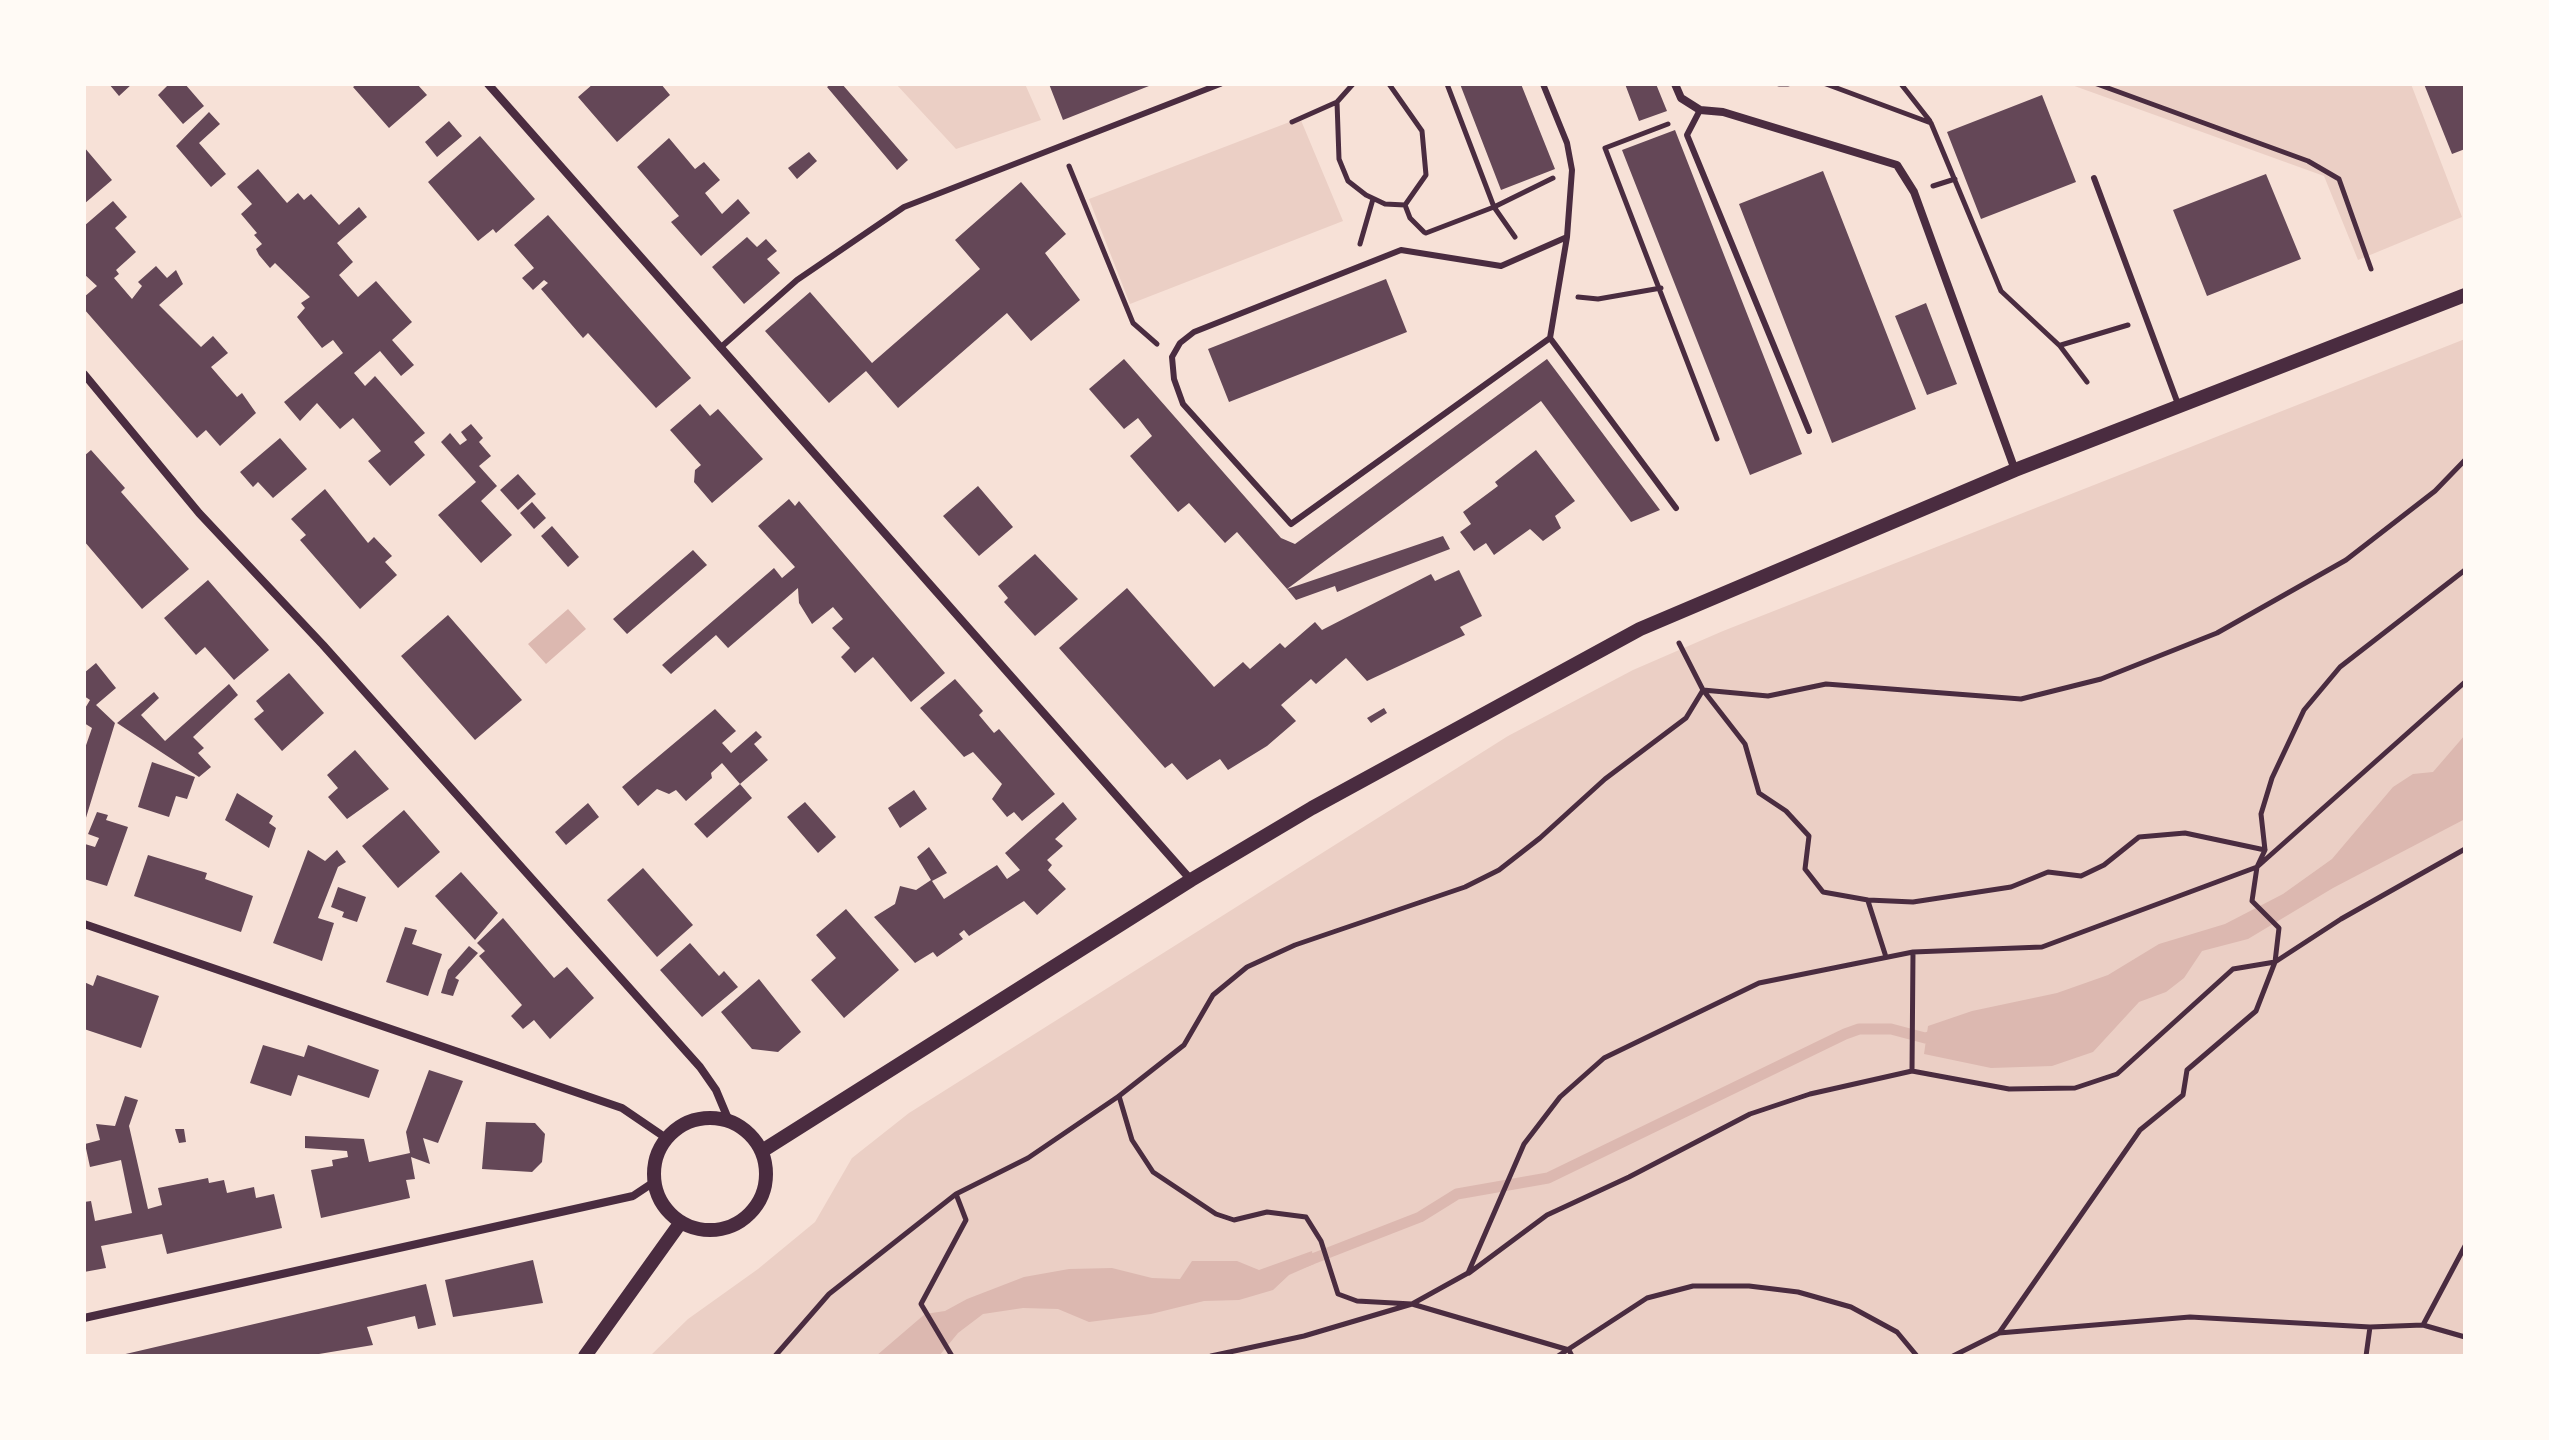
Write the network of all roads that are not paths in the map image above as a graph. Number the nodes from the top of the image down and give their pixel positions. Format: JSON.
{"nodes":[{"id":1,"x":488,"y":84,"type":"edge"},
{"id":2,"x":1220,"y":84,"type":"edge"},
{"id":3,"x":1543,"y":84,"type":"edge"},
{"id":4,"x":1675,"y":84,"type":"edge"},
{"id":5,"x":1700,"y":110,"type":"junction"},
{"id":6,"x":2094,"y":178,"type":"dead end"},
{"id":7,"x":1567,"y":237,"type":"junction"},
{"id":8,"x":2465,"y":295,"type":"edge"},
{"id":9,"x":1550,"y":338,"type":"junction"},
{"id":10,"x":720,"y":348,"type":"junction"},
{"id":11,"x":84,"y":374,"type":"edge"},
{"id":12,"x":2178,"y":404,"type":"junction"},
{"id":13,"x":1809,"y":431,"type":"dead end"},
{"id":14,"x":2015,"y":470,"type":"junction"},
{"id":15,"x":1676,"y":508,"type":"dead end"},
{"id":16,"x":1191,"y":880,"type":"junction"},
{"id":17,"x":84,"y":924,"type":"edge"},
{"id":18,"x":729,"y":1121,"type":"junction"},
{"id":19,"x":666,"y":1138,"type":"junction"},
{"id":20,"x":762,"y":1151,"type":"junction"},
{"id":21,"x":654,"y":1182,"type":"junction"},
{"id":22,"x":681,"y":1222,"type":"junction"},
{"id":23,"x":84,"y":1318,"type":"edge"},
{"id":24,"x":585,"y":1356,"type":"edge"}],
"edges":[{"from":1,"to":10,"type":"street"},
{"from":2,"to":10,"type":"lane"},
{"from":3,"to":7,"type":"lane"},
{"from":4,"to":5,"type":"street"},
{"from":5,"to":13,"type":"lane"},
{"from":5,"to":14,"type":"street"},
{"from":6,"to":12,"type":"lane"},
{"from":7,"to":9,"type":"lane"},
{"from":7,"to":9,"type":"lane"},
{"from":8,"to":12,"type":"street"},
{"from":9,"to":15,"type":"lane"},
{"from":10,"to":16,"type":"street"},
{"from":11,"to":18,"type":"street"},
{"from":12,"to":14,"type":"street"},
{"from":14,"to":16,"type":"street"},
{"from":16,"to":20,"type":"street"},
{"from":17,"to":19,"type":"street"},
{"from":18,"to":19,"type":"street"},
{"from":18,"to":20,"type":"street"},
{"from":19,"to":21,"type":"street"},
{"from":20,"to":22,"type":"street"},
{"from":21,"to":22,"type":"street"},
{"from":21,"to":23,"type":"street"},
{"from":22,"to":24,"type":"street"}]}
